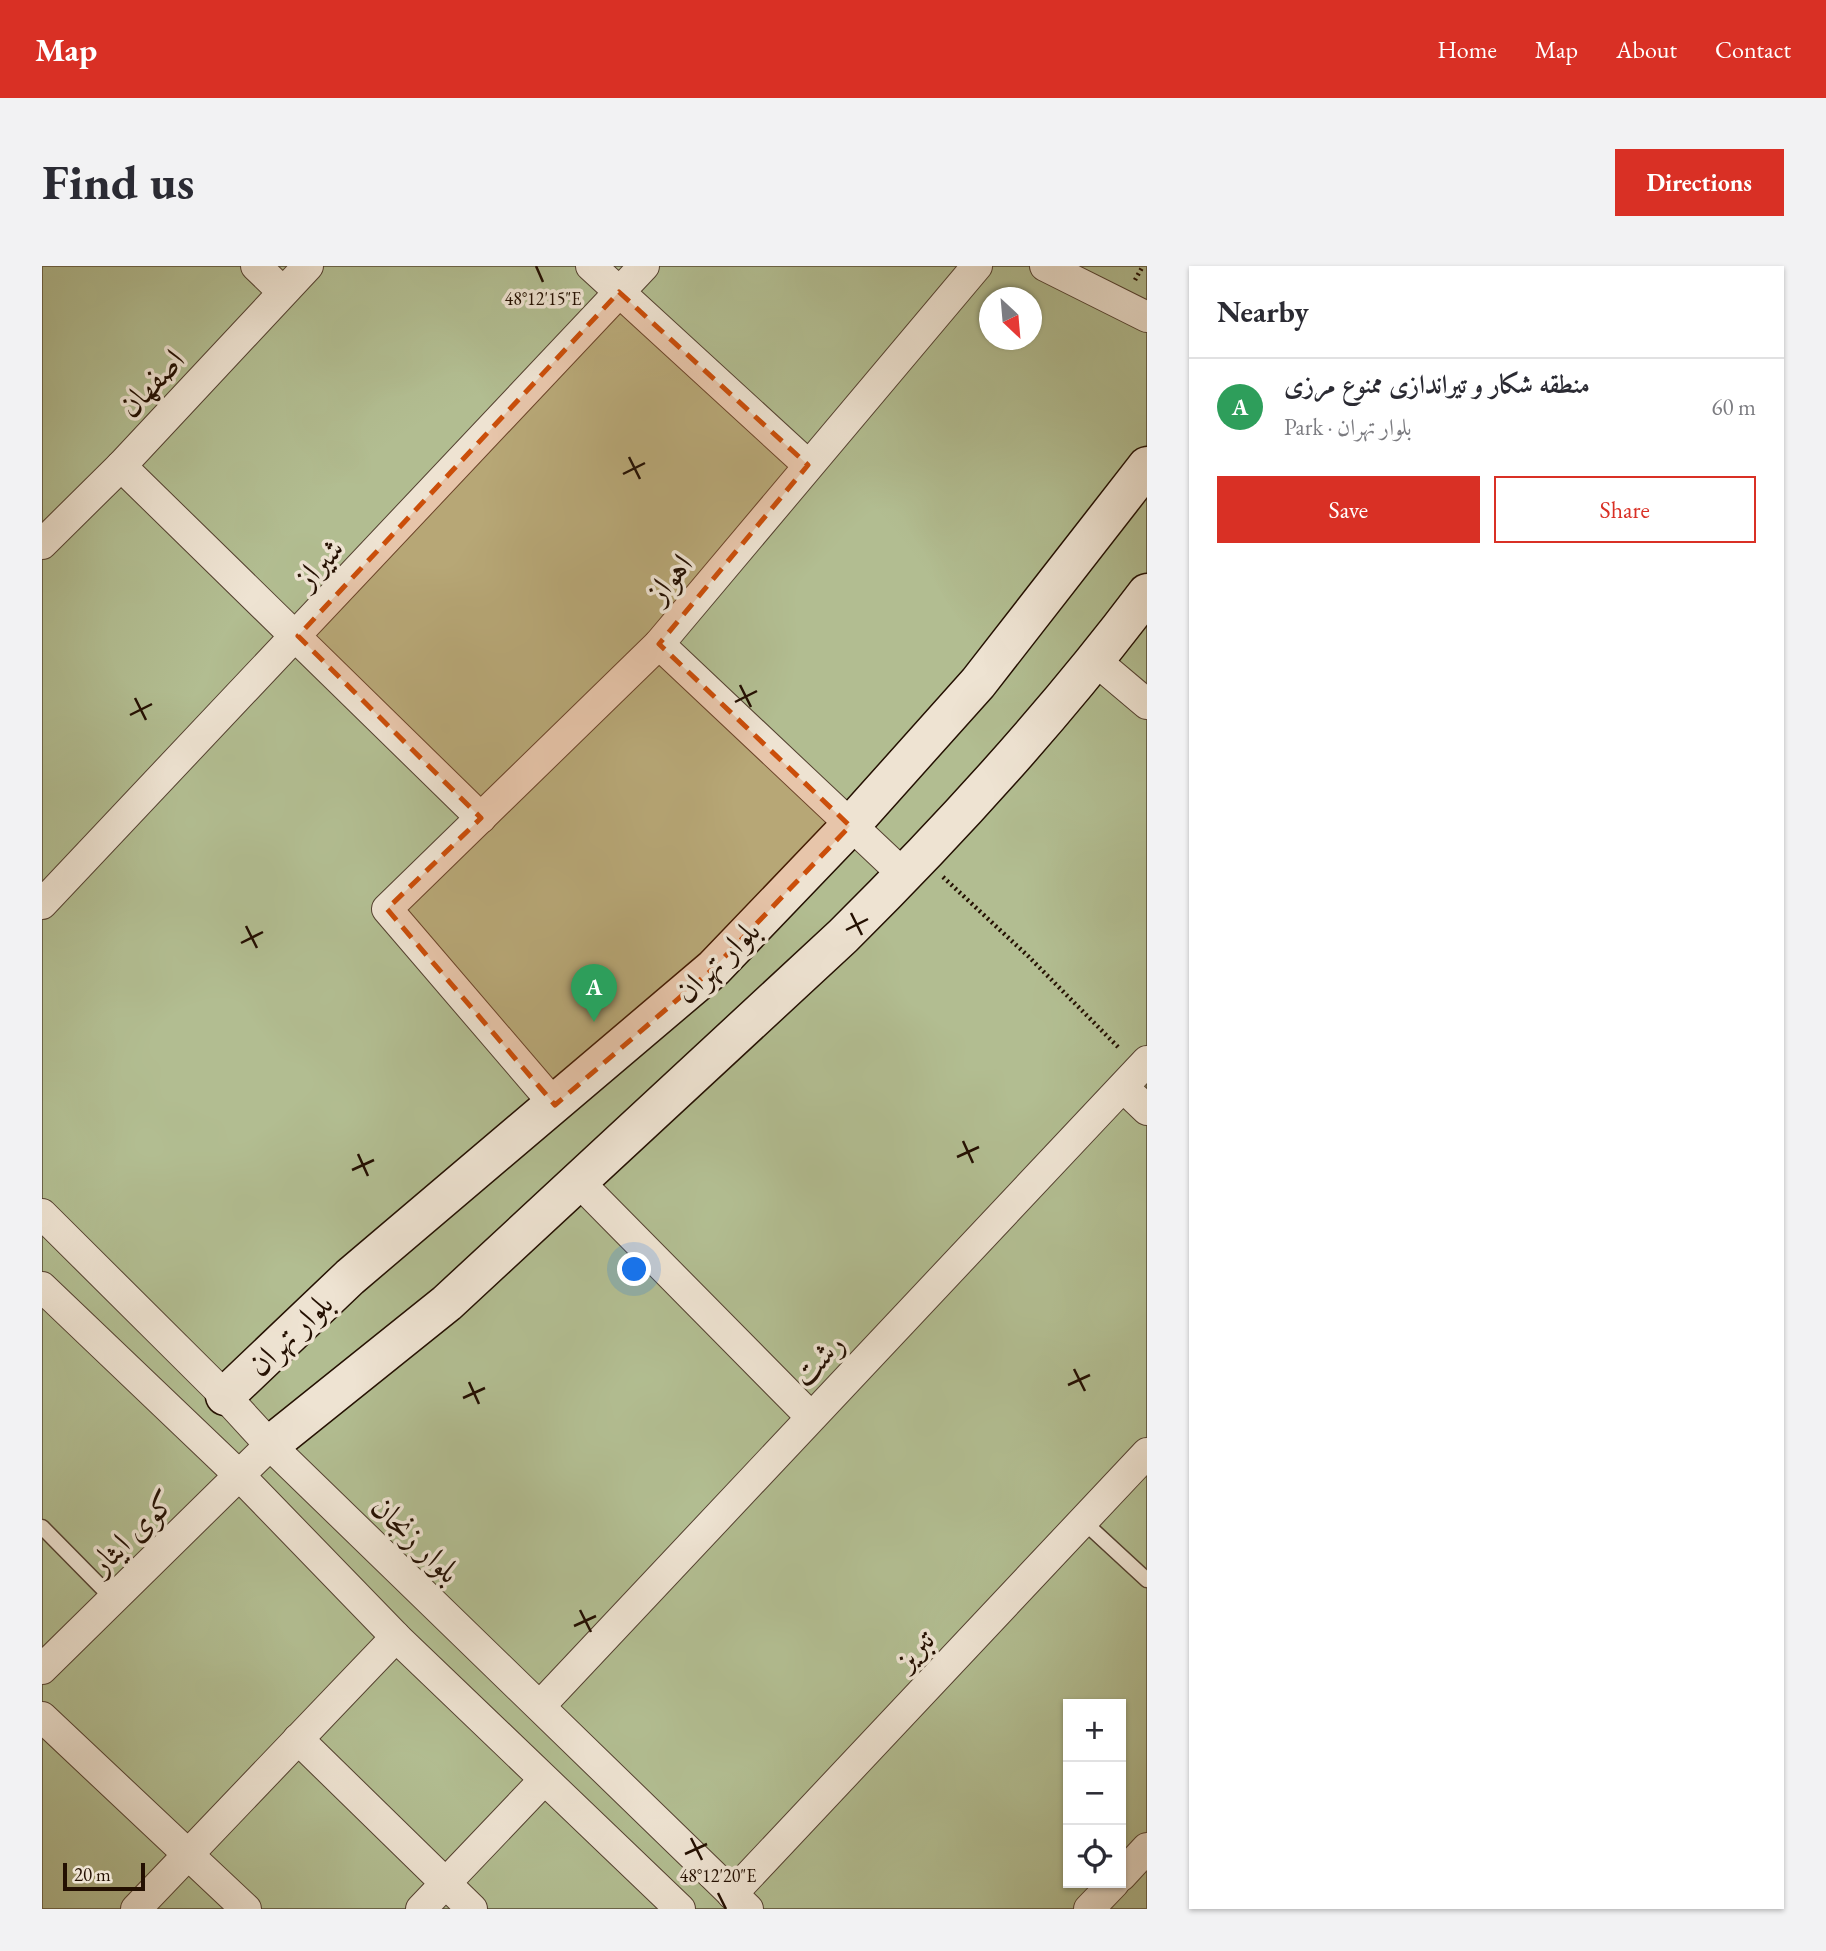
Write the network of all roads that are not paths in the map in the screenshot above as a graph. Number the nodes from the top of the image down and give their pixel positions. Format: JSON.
{"nodes":[{"id":1,"x":257,"y":266,"type":"edge"},
{"id":2,"x":308,"y":266,"type":"edge"},
{"id":3,"x":591,"y":266,"type":"edge"},
{"id":4,"x":644,"y":266,"type":"edge"},
{"id":5,"x":977,"y":266,"type":"edge"},
{"id":6,"x":1045,"y":266,"type":"edge"},
{"id":7,"x":283,"y":292,"type":"junction"},
{"id":8,"x":619,"y":292,"type":"junction"},
{"id":9,"x":1147,"y":317,"type":"edge"},
{"id":10,"x":808,"y":465,"type":"junction"},
{"id":11,"x":121,"y":466,"type":"junction"},
{"id":12,"x":1147,"y":466,"type":"edge"},
{"id":13,"x":42,"y":544,"type":"edge"},
{"id":14,"x":1147,"y":593,"type":"edge"},
{"id":15,"x":298,"y":636,"type":"junction"},
{"id":16,"x":659,"y":644,"type":"junction"},
{"id":17,"x":1096,"y":661,"type":"junction"},
{"id":18,"x":1147,"y":704,"type":"edge"},
{"id":19,"x":481,"y":818,"type":"junction"},
{"id":20,"x":850,"y":826,"type":"junction"},
{"id":21,"x":912,"y":866,"type":"junction"},
{"id":22,"x":42,"y":904,"type":"edge"},
{"id":23,"x":1137,"y":1073,"type":"edge"},
{"id":24,"x":555,"y":1105,"type":"junction"},
{"id":25,"x":1147,"y":1110,"type":"edge"},
{"id":26,"x":578,"y":1181,"type":"junction"},
{"id":27,"x":42,"y":1214,"type":"edge"},
{"id":28,"x":42,"y":1287,"type":"edge"},
{"id":29,"x":225,"y":1396,"type":"junction"},
{"id":30,"x":811,"y":1417,"type":"junction"},
{"id":31,"x":270,"y":1445,"type":"junction"},
{"id":32,"x":1147,"y":1453,"type":"edge"},
{"id":33,"x":240,"y":1476,"type":"junction"},
{"id":34,"x":1083,"y":1521,"type":"junction"},
{"id":35,"x":42,"y":1527,"type":"edge"},
{"id":36,"x":1147,"y":1580,"type":"edge"},
{"id":37,"x":113,"y":1599,"type":"junction"},
{"id":38,"x":396,"y":1637,"type":"junction"},
{"id":39,"x":42,"y":1669,"type":"edge"},
{"id":40,"x":540,"y":1706,"type":"junction"},
{"id":41,"x":42,"y":1717,"type":"edge"},
{"id":42,"x":298,"y":1739,"type":"junction"},
{"id":43,"x":544,"y":1780,"type":"junction"},
{"id":44,"x":1147,"y":1848,"type":"edge"},
{"id":45,"x":188,"y":1855,"type":"junction"},
{"id":46,"x":1126,"y":1871,"type":"edge"},
{"id":47,"x":445,"y":1883,"type":"junction"},
{"id":48,"x":1109,"y":1888,"type":"edge"},
{"id":49,"x":740,"y":1901,"type":"edge"},
{"id":50,"x":136,"y":1909,"type":"edge"},
{"id":51,"x":246,"y":1909,"type":"edge"},
{"id":52,"x":421,"y":1909,"type":"edge"},
{"id":53,"x":472,"y":1909,"type":"edge"},
{"id":54,"x":680,"y":1909,"type":"edge"},
{"id":55,"x":1089,"y":1909,"type":"edge"}],
"edges":[{"from":1,"to":7,"type":"street"},
{"from":2,"to":7,"type":"street","name":"اصفهان"},
{"from":3,"to":8,"type":"street"},
{"from":4,"to":8,"type":"street","name":"شیراز"},
{"from":5,"to":10,"type":"street","name":"اهواز"},
{"from":6,"to":9,"type":"street"},
{"from":7,"to":11,"type":"street","name":"اصفهان"},
{"from":8,"to":10,"type":"street"},
{"from":8,"to":15,"type":"street","name":"شیراز"},
{"from":10,"to":16,"type":"street","name":"اهواز"},
{"from":11,"to":13,"type":"street","name":"اصفهان"},
{"from":11,"to":15,"type":"street"},
{"from":12,"to":20,"type":"street","name":"بلوار تهران"},
{"from":14,"to":17,"type":"street","name":"بلوار تهران"},
{"from":15,"to":19,"type":"street"},
{"from":15,"to":22,"type":"street","name":"شیراز"},
{"from":16,"to":19,"type":"street","name":"اهواز"},
{"from":16,"to":20,"type":"street"},
{"from":17,"to":18,"type":"street"},
{"from":17,"to":21,"type":"street","name":"بلوار تهران"},
{"from":19,"to":24,"type":"street","name":"اهواز"},
{"from":20,"to":21,"type":"street"},
{"from":20,"to":24,"type":"street","name":"بلوار تهران"},
{"from":21,"to":26,"type":"street","name":"بلوار تهران"},
{"from":23,"to":25,"type":"street"},
{"from":23,"to":30,"type":"street","name":"رشت"},
{"from":24,"to":29,"type":"street","name":"بلوار تهران"},
{"from":26,"to":30,"type":"street"},
{"from":26,"to":31,"type":"street","name":"بلوار تهران"},
{"from":27,"to":29,"type":"street","name":"بلوار زنجان"},
{"from":28,"to":33,"type":"street"},
{"from":29,"to":31,"type":"street","name":"بلوار زنجان"},
{"from":30,"to":40,"type":"street","name":"رشت"},
{"from":31,"to":33,"type":"street","name":"کوی ایثار"},
{"from":31,"to":40,"type":"street","name":"بلوار زنجان"},
{"from":32,"to":34,"type":"street","name":"تبریز"},
{"from":33,"to":37,"type":"street","name":"کوی ایثار"},
{"from":33,"to":38,"type":"street"},
{"from":34,"to":36,"type":"lane"},
{"from":34,"to":49,"type":"street","name":"تبریز"},
{"from":35,"to":37,"type":"lane"},
{"from":37,"to":39,"type":"street","name":"کوی ایثار"},
{"from":38,"to":42,"type":"street"},
{"from":38,"to":43,"type":"street"},
{"from":40,"to":49,"type":"street","name":"بلوار زنجان"},
{"from":41,"to":45,"type":"street"},
{"from":42,"to":45,"type":"street"},
{"from":42,"to":47,"type":"street"},
{"from":43,"to":47,"type":"street"},
{"from":43,"to":54,"type":"street"},
{"from":44,"to":46,"type":"street"},
{"from":45,"to":50,"type":"street"},
{"from":45,"to":51,"type":"street"},
{"from":47,"to":52,"type":"street"},
{"from":47,"to":53,"type":"street"},
{"from":48,"to":55,"type":"street"}]}
